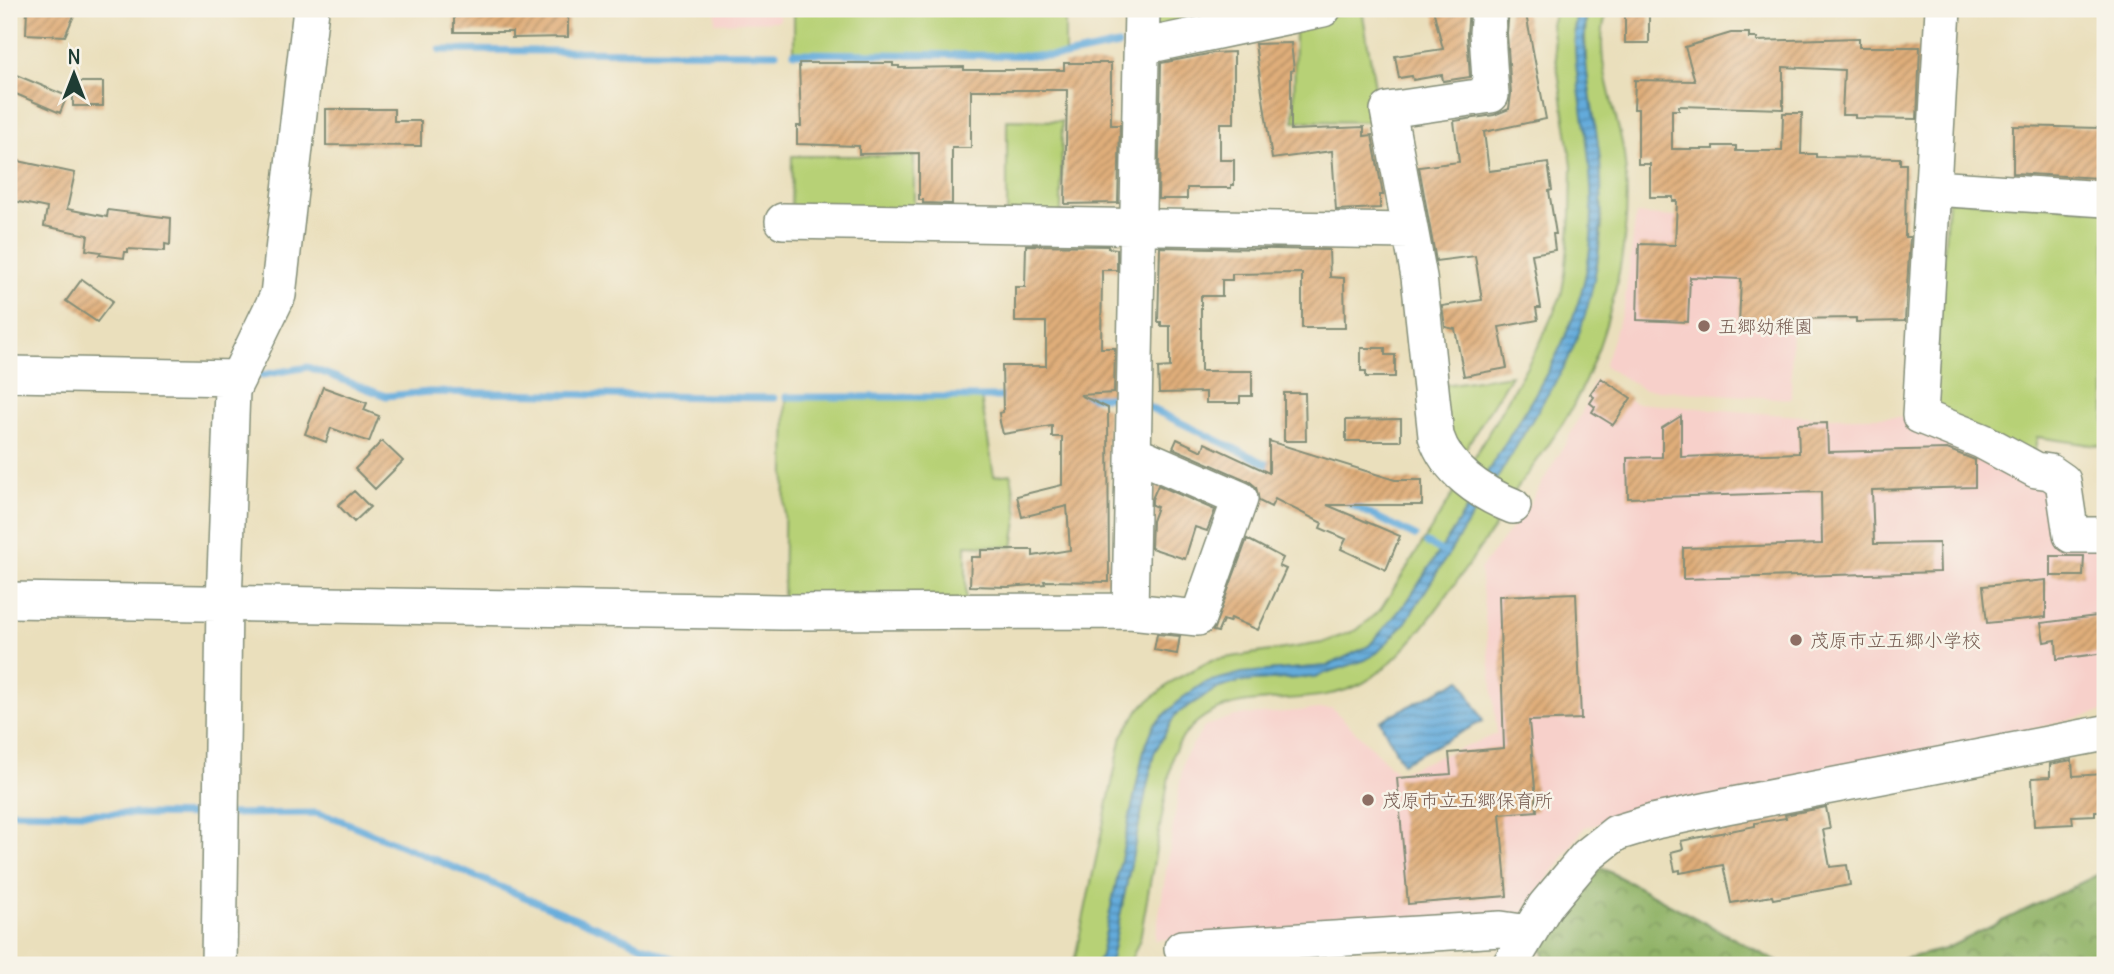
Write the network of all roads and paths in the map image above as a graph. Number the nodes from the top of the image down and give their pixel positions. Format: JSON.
{"nodes":[{"id":1,"x":311,"y":9,"type":"edge"},
{"id":2,"x":1142,"y":9,"type":"edge"},
{"id":3,"x":1323,"y":9,"type":"edge"},
{"id":4,"x":1489,"y":9,"type":"edge"},
{"id":5,"x":1943,"y":9,"type":"edge"},
{"id":6,"x":1141,"y":47,"type":"junction"},
{"id":7,"x":1933,"y":188,"type":"junction"},
{"id":8,"x":2105,"y":199,"type":"edge"},
{"id":9,"x":783,"y":220,"type":"dead end"},
{"id":10,"x":1137,"y":227,"type":"junction"},
{"id":11,"x":1410,"y":231,"type":"junction"},
{"id":12,"x":9,"y":374,"type":"edge"},
{"id":13,"x":238,"y":379,"type":"junction"},
{"id":14,"x":1134,"y":453,"type":"junction"},
{"id":15,"x":1510,"y":505,"type":"dead end"},
{"id":16,"x":2105,"y":535,"type":"edge"},
{"id":17,"x":9,"y":600,"type":"edge"},
{"id":18,"x":225,"y":602,"type":"junction"},
{"id":19,"x":1130,"y":611,"type":"junction"},
{"id":20,"x":2105,"y":733,"type":"edge"},
{"id":21,"x":1529,"y":933,"type":"junction"},
{"id":22,"x":1182,"y":948,"type":"dead end"},
{"id":23,"x":219,"y":965,"type":"edge"},
{"id":24,"x":1510,"y":965,"type":"edge"}],
"edges":[{"from":1,"to":13,"type":"street"},
{"from":2,"to":6,"type":"street"},
{"from":3,"to":6,"type":"street"},
{"from":4,"to":11,"type":"street"},
{"from":5,"to":7,"type":"street"},
{"from":6,"to":10,"type":"street"},
{"from":7,"to":8,"type":"street"},
{"from":7,"to":16,"type":"street"},
{"from":9,"to":10,"type":"street"},
{"from":10,"to":11,"type":"street"},
{"from":10,"to":14,"type":"street"},
{"from":11,"to":15,"type":"street"},
{"from":12,"to":13,"type":"street"},
{"from":13,"to":18,"type":"street"},
{"from":14,"to":19,"type":"street"},
{"from":14,"to":19,"type":"street"},
{"from":17,"to":18,"type":"street"},
{"from":18,"to":19,"type":"street"},
{"from":18,"to":23,"type":"street"},
{"from":20,"to":21,"type":"street"},
{"from":21,"to":22,"type":"street"},
{"from":21,"to":24,"type":"street"}]}
